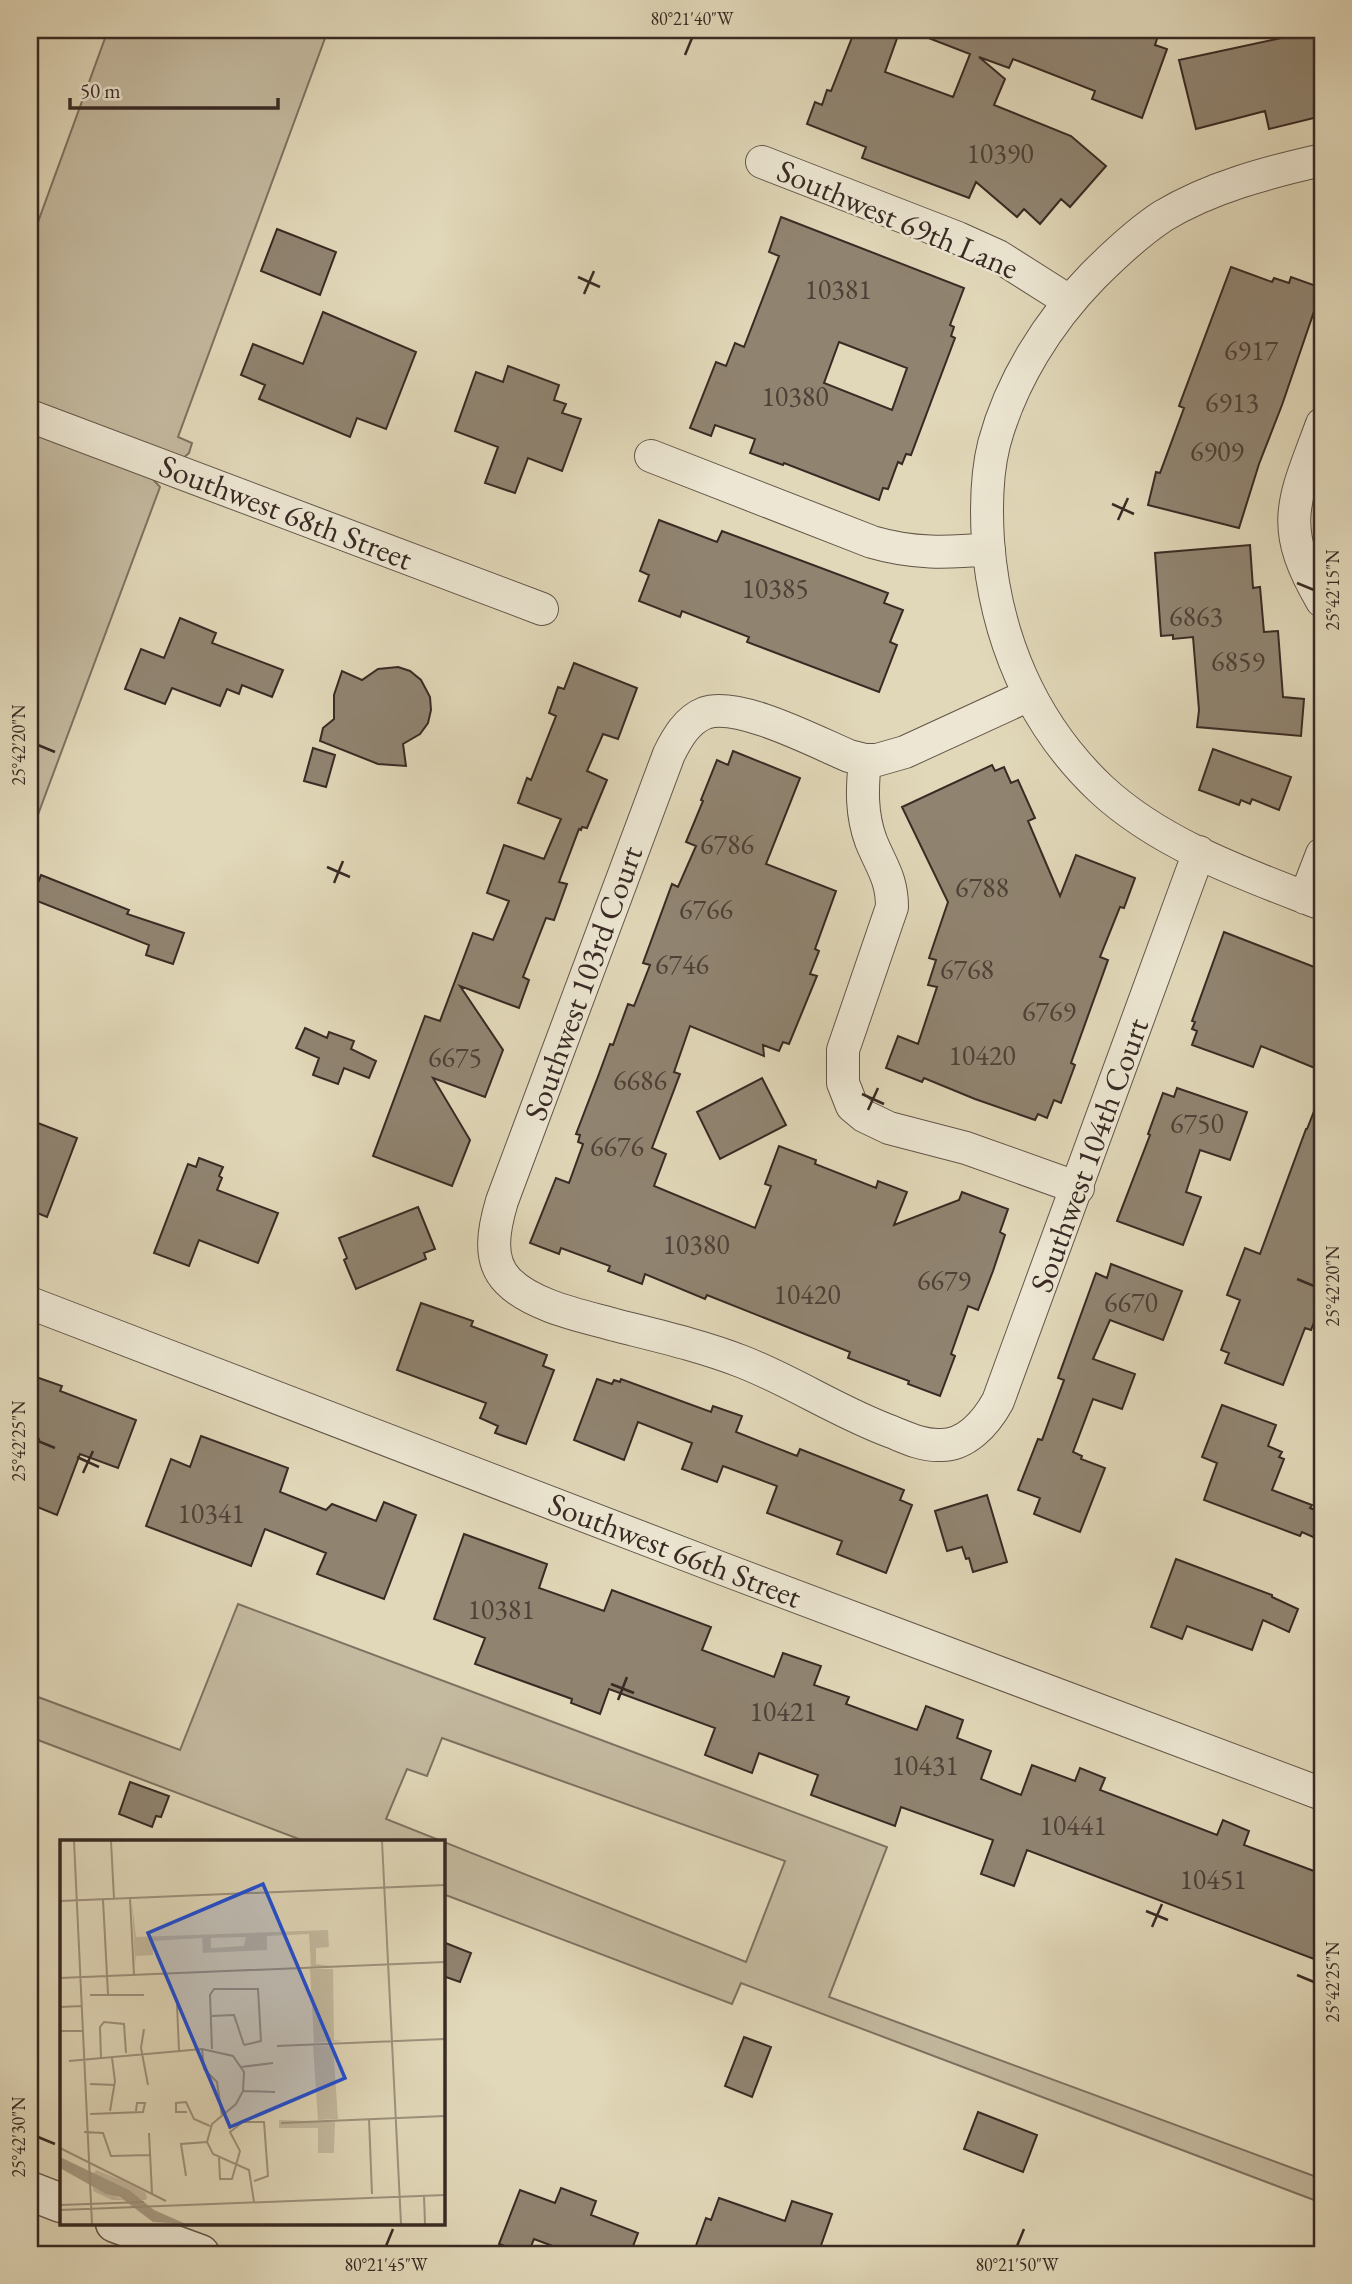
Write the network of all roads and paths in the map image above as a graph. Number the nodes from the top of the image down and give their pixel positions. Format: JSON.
{"nodes":[{"id":1,"x":1322,"y":160,"type":"edge"},
{"id":2,"x":762,"y":162,"type":"dead end"},
{"id":3,"x":1069,"y":301,"type":"junction"},
{"id":4,"x":30,"y":416,"type":"edge"},
{"id":5,"x":1322,"y":424,"type":"edge"},
{"id":6,"x":651,"y":456,"type":"dead end"},
{"id":7,"x":989,"y":550,"type":"junction"},
{"id":8,"x":1322,"y":601,"type":"edge"},
{"id":9,"x":542,"y":609,"type":"dead end"},
{"id":10,"x":1030,"y":695,"type":"junction"},
{"id":11,"x":865,"y":760,"type":"junction"},
{"id":12,"x":1199,"y":852,"type":"junction"},
{"id":13,"x":1322,"y":854,"type":"edge"},
{"id":14,"x":1314,"y":901,"type":"edge"},
{"id":15,"x":1078,"y":1188,"type":"junction"},
{"id":16,"x":30,"y":1303,"type":"edge"},
{"id":17,"x":957,"y":1442,"type":"joint"},
{"id":18,"x":1322,"y":1794,"type":"edge"},
{"id":19,"x":30,"y":2191,"type":"edge"},
{"id":20,"x":60,"y":2203,"type":"edge"},
{"id":21,"x":118,"y":2224,"type":"edge"},
{"id":22,"x":200,"y":2254,"type":"edge"}],
"edges":[{"from":1,"to":3,"type":"street"},
{"from":2,"to":3,"type":"street","name":"Southwest 69th Lane"},
{"from":3,"to":7,"type":"street"},
{"from":4,"to":9,"type":"street","name":"Southwest 68th Street"},
{"from":5,"to":8,"type":"street"},
{"from":6,"to":7,"type":"street"},
{"from":7,"to":10,"type":"street"},
{"from":10,"to":11,"type":"street"},
{"from":10,"to":12,"type":"street"},
{"from":11,"to":15,"type":"street"},
{"from":11,"to":17,"type":"street","name":"Southwest 103rd Court"},
{"from":12,"to":14,"type":"street"},
{"from":12,"to":15,"type":"street","name":"Southwest 104th Court"},
{"from":13,"to":14,"type":"street"},
{"from":15,"to":17,"type":"street","name":"Southwest 104th Court"},
{"from":16,"to":18,"type":"street","name":"Southwest 66th Street"},
{"from":19,"to":20,"type":"street"},
{"from":21,"to":22,"type":"street"}]}
